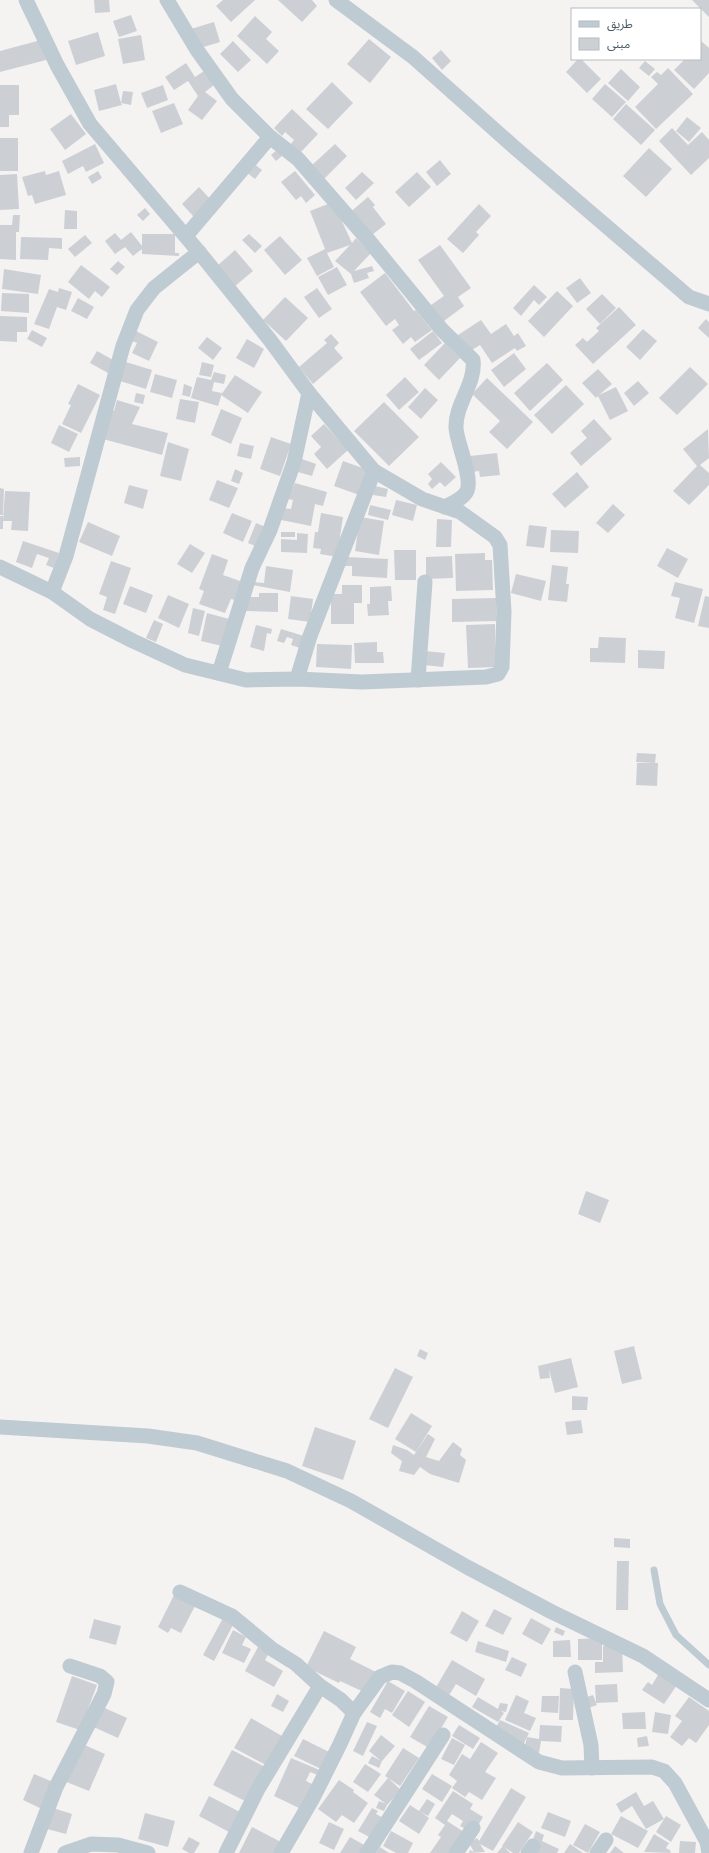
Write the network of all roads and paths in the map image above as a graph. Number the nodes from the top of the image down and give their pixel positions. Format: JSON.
{"nodes":[{"id":1,"x":26,"y":0,"type":"edge"},
{"id":2,"x":167,"y":0,"type":"edge"},
{"id":3,"x":336,"y":0,"type":"edge"},
{"id":4,"x":270,"y":137,"type":"junction"},
{"id":5,"x":186,"y":236,"type":"junction"},
{"id":6,"x":199,"y":252,"type":"junction"},
{"id":7,"x":709,"y":304,"type":"edge"},
{"id":8,"x":309,"y":393,"type":"junction"},
{"id":9,"x":374,"y":471,"type":"junction"},
{"id":10,"x":445,"y":507,"type":"junction"},
{"id":11,"x":0,"y":567,"type":"edge"},
{"id":12,"x":425,"y":582,"type":"dead end"},
{"id":13,"x":52,"y":592,"type":"junction"},
{"id":14,"x":219,"y":673,"type":"junction"},
{"id":15,"x":297,"y":678,"type":"junction"},
{"id":16,"x":418,"y":680,"type":"junction"},
{"id":17,"x":0,"y":1427,"type":"edge"},
{"id":18,"x":654,"y":1570,"type":"dead end"},
{"id":19,"x":180,"y":1592,"type":"dead end"},
{"id":20,"x":709,"y":1665,"type":"edge"},
{"id":21,"x":70,"y":1666,"type":"dead end"},
{"id":22,"x":575,"y":1672,"type":"dead end"},
{"id":23,"x":320,"y":1686,"type":"junction"},
{"id":24,"x":709,"y":1700,"type":"edge"},
{"id":25,"x":354,"y":1713,"type":"junction"},
{"id":26,"x":443,"y":1735,"type":"dead end"},
{"id":27,"x":592,"y":1768,"type":"junction"},
{"id":28,"x":473,"y":1828,"type":"dead end"},
{"id":29,"x":606,"y":1840,"type":"dead end"},
{"id":30,"x":31,"y":1853,"type":"edge"},
{"id":31,"x":65,"y":1853,"type":"edge"},
{"id":32,"x":148,"y":1853,"type":"edge"},
{"id":33,"x":226,"y":1853,"type":"edge"},
{"id":34,"x":281,"y":1853,"type":"edge"},
{"id":35,"x":367,"y":1853,"type":"edge"},
{"id":36,"x":456,"y":1853,"type":"edge"},
{"id":37,"x":597,"y":1853,"type":"edge"},
{"id":38,"x":709,"y":1853,"type":"edge"}],
"edges":[{"from":1,"to":5,"type":"street"},
{"from":2,"to":4,"type":"street"},
{"from":3,"to":7,"type":"street"},
{"from":4,"to":5,"type":"street"},
{"from":4,"to":10,"type":"street"},
{"from":5,"to":6,"type":"street"},
{"from":6,"to":8,"type":"street"},
{"from":6,"to":13,"type":"street"},
{"from":8,"to":9,"type":"street"},
{"from":8,"to":14,"type":"street"},
{"from":9,"to":10,"type":"street"},
{"from":9,"to":15,"type":"street"},
{"from":10,"to":16,"type":"street"},
{"from":11,"to":13,"type":"street"},
{"from":12,"to":16,"type":"street"},
{"from":13,"to":14,"type":"street"},
{"from":14,"to":15,"type":"street"},
{"from":15,"to":16,"type":"street"},
{"from":17,"to":24,"type":"street"},
{"from":18,"to":20,"type":"lane"},
{"from":19,"to":23,"type":"street"},
{"from":21,"to":30,"type":"street"},
{"from":22,"to":27,"type":"street"},
{"from":23,"to":25,"type":"street"},
{"from":23,"to":33,"type":"street"},
{"from":25,"to":27,"type":"street"},
{"from":25,"to":34,"type":"street"},
{"from":26,"to":35,"type":"street"},
{"from":27,"to":38,"type":"street"},
{"from":28,"to":36,"type":"street"},
{"from":29,"to":37,"type":"street"},
{"from":31,"to":32,"type":"street"}]}
